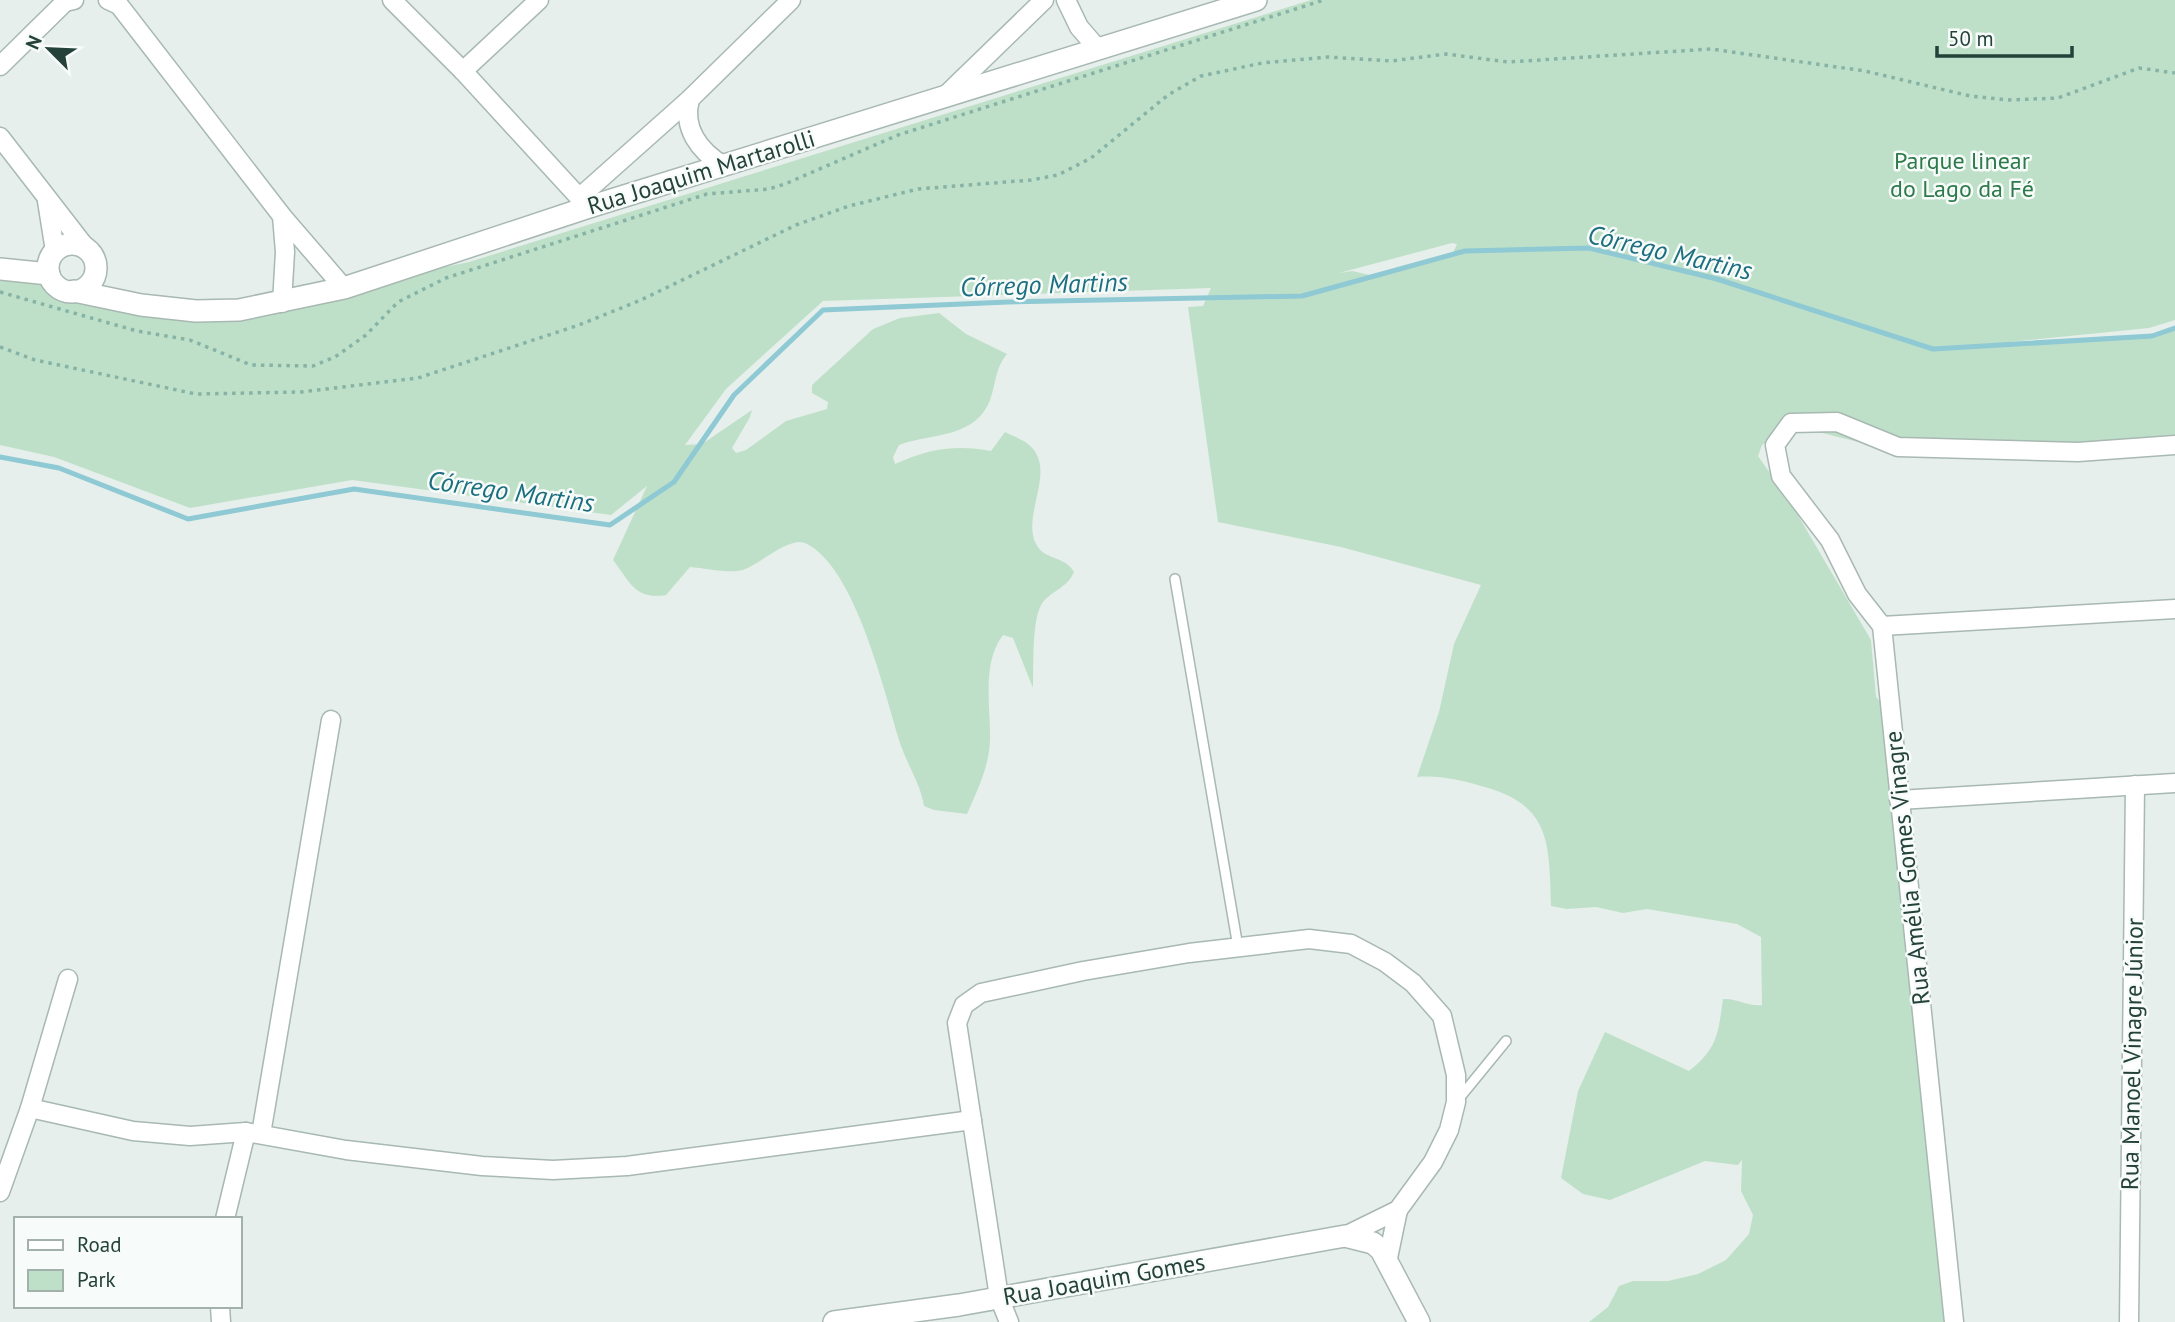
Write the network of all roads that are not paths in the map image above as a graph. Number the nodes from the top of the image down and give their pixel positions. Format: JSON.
{"nodes":[{"id":1,"x":74,"y":0,"type":"edge"},
{"id":2,"x":108,"y":0,"type":"edge"},
{"id":3,"x":393,"y":0,"type":"edge"},
{"id":4,"x":539,"y":0,"type":"edge"},
{"id":5,"x":792,"y":0,"type":"edge"},
{"id":6,"x":1044,"y":0,"type":"edge"},
{"id":7,"x":1066,"y":0,"type":"edge"},
{"id":8,"x":1256,"y":0,"type":"edge"},
{"id":9,"x":1098,"y":49,"type":"junction"},
{"id":10,"x":0,"y":66,"type":"edge"},
{"id":11,"x":463,"y":71,"type":"junction"},
{"id":12,"x":944,"y":96,"type":"junction"},
{"id":13,"x":690,"y":99,"type":"junction"},
{"id":14,"x":0,"y":137,"type":"edge"},
{"id":15,"x":724,"y":166,"type":"junction"},
{"id":16,"x":46,"y":197,"type":"junction"},
{"id":17,"x":585,"y":202,"type":"junction"},
{"id":18,"x":282,"y":216,"type":"junction"},
{"id":19,"x":86,"y":248,"type":"junction"},
{"id":20,"x":55,"y":251,"type":"junction"},
{"id":21,"x":0,"y":270,"type":"edge"},
{"id":22,"x":96,"y":270,"type":"junction"},
{"id":23,"x":49,"y":274,"type":"junction"},
{"id":24,"x":344,"y":288,"type":"junction"},
{"id":25,"x":74,"y":291,"type":"junction"},
{"id":26,"x":282,"y":303,"type":"junction"},
{"id":27,"x":141,"y":305,"type":"junction"},
{"id":28,"x":2175,"y":445,"type":"edge"},
{"id":29,"x":1175,"y":579,"type":"dead end"},
{"id":30,"x":2175,"y":609,"type":"edge"},
{"id":31,"x":1882,"y":626,"type":"junction"},
{"id":32,"x":331,"y":720,"type":"dead end"},
{"id":33,"x":2175,"y":783,"type":"edge"},
{"id":34,"x":2135,"y":785,"type":"junction"},
{"id":35,"x":1899,"y":800,"type":"junction"},
{"id":36,"x":1238,"y":947,"type":"junction"},
{"id":37,"x":68,"y":979,"type":"dead end"},
{"id":38,"x":1506,"y":1041,"type":"dead end"},
{"id":39,"x":1456,"y":1102,"type":"junction"},
{"id":40,"x":30,"y":1108,"type":"junction"},
{"id":41,"x":972,"y":1120,"type":"junction"},
{"id":42,"x":254,"y":1133,"type":"junction"},
{"id":43,"x":0,"y":1192,"type":"edge"},
{"id":44,"x":1398,"y":1210,"type":"junction"},
{"id":45,"x":226,"y":1217,"type":"edge"},
{"id":46,"x":1345,"y":1236,"type":"junction"},
{"id":47,"x":1380,"y":1251,"type":"junction"},
{"id":48,"x":999,"y":1297,"type":"junction"},
{"id":49,"x":834,"y":1322,"type":"edge"},
{"id":50,"x":1009,"y":1322,"type":"edge"},
{"id":51,"x":1419,"y":1322,"type":"edge"},
{"id":52,"x":1954,"y":1322,"type":"edge"},
{"id":53,"x":2129,"y":1322,"type":"edge"}],
"edges":[{"from":1,"to":10,"type":"street"},
{"from":2,"to":18,"type":"street"},
{"from":3,"to":11,"type":"street"},
{"from":4,"to":11,"type":"street"},
{"from":5,"to":13,"type":"street"},
{"from":6,"to":12,"type":"street"},
{"from":7,"to":9,"type":"street"},
{"from":8,"to":9,"type":"street","name":"Rua Joaquim Martarolli"},
{"from":9,"to":12,"type":"street","name":"Rua Joaquim Martarolli"},
{"from":11,"to":17,"type":"street"},
{"from":12,"to":15,"type":"street","name":"Rua Joaquim Martarolli"},
{"from":13,"to":15,"type":"street"},
{"from":13,"to":17,"type":"street"},
{"from":14,"to":16,"type":"street"},
{"from":15,"to":17,"type":"street","name":"Rua Joaquim Martarolli"},
{"from":16,"to":19,"type":"street"},
{"from":16,"to":20,"type":"street"},
{"from":17,"to":24,"type":"street","name":"Rua Joaquim Martarolli"},
{"from":18,"to":24,"type":"street"},
{"from":18,"to":26,"type":"street"},
{"from":19,"to":20,"type":"street"},
{"from":19,"to":22,"type":"street"},
{"from":20,"to":23,"type":"street"},
{"from":21,"to":23,"type":"street"},
{"from":22,"to":25,"type":"street"},
{"from":22,"to":27,"type":"street"},
{"from":23,"to":25,"type":"street"},
{"from":24,"to":26,"type":"street","name":"Rua Joaquim Martarolli"},
{"from":25,"to":27,"type":"street","name":"Rua Joaquim Martarolli"},
{"from":26,"to":27,"type":"street","name":"Rua Joaquim Martarolli"},
{"from":28,"to":31,"type":"street"},
{"from":29,"to":36,"type":"lane"},
{"from":30,"to":31,"type":"street"},
{"from":31,"to":35,"type":"street","name":"Rua Amélia Gomes Vinagre"},
{"from":32,"to":42,"type":"street"},
{"from":33,"to":34,"type":"street"},
{"from":34,"to":35,"type":"street"},
{"from":34,"to":53,"type":"street","name":"Rua Manoel Vinagre Júnior"},
{"from":35,"to":52,"type":"street","name":"Rua Amélia Gomes Vinagre"},
{"from":36,"to":39,"type":"street"},
{"from":36,"to":41,"type":"street"},
{"from":37,"to":40,"type":"street"},
{"from":38,"to":39,"type":"lane"},
{"from":39,"to":44,"type":"street"},
{"from":40,"to":42,"type":"street"},
{"from":40,"to":43,"type":"street"},
{"from":41,"to":42,"type":"street"},
{"from":41,"to":48,"type":"street"},
{"from":42,"to":45,"type":"street"},
{"from":44,"to":46,"type":"street"},
{"from":44,"to":47,"type":"street"},
{"from":46,"to":47,"type":"street","name":"Rua Joaquim Gomes"},
{"from":46,"to":48,"type":"street","name":"Rua Joaquim Gomes"},
{"from":47,"to":51,"type":"street"},
{"from":48,"to":49,"type":"street","name":"Rua Joaquim Gomes"},
{"from":48,"to":50,"type":"street"}]}
